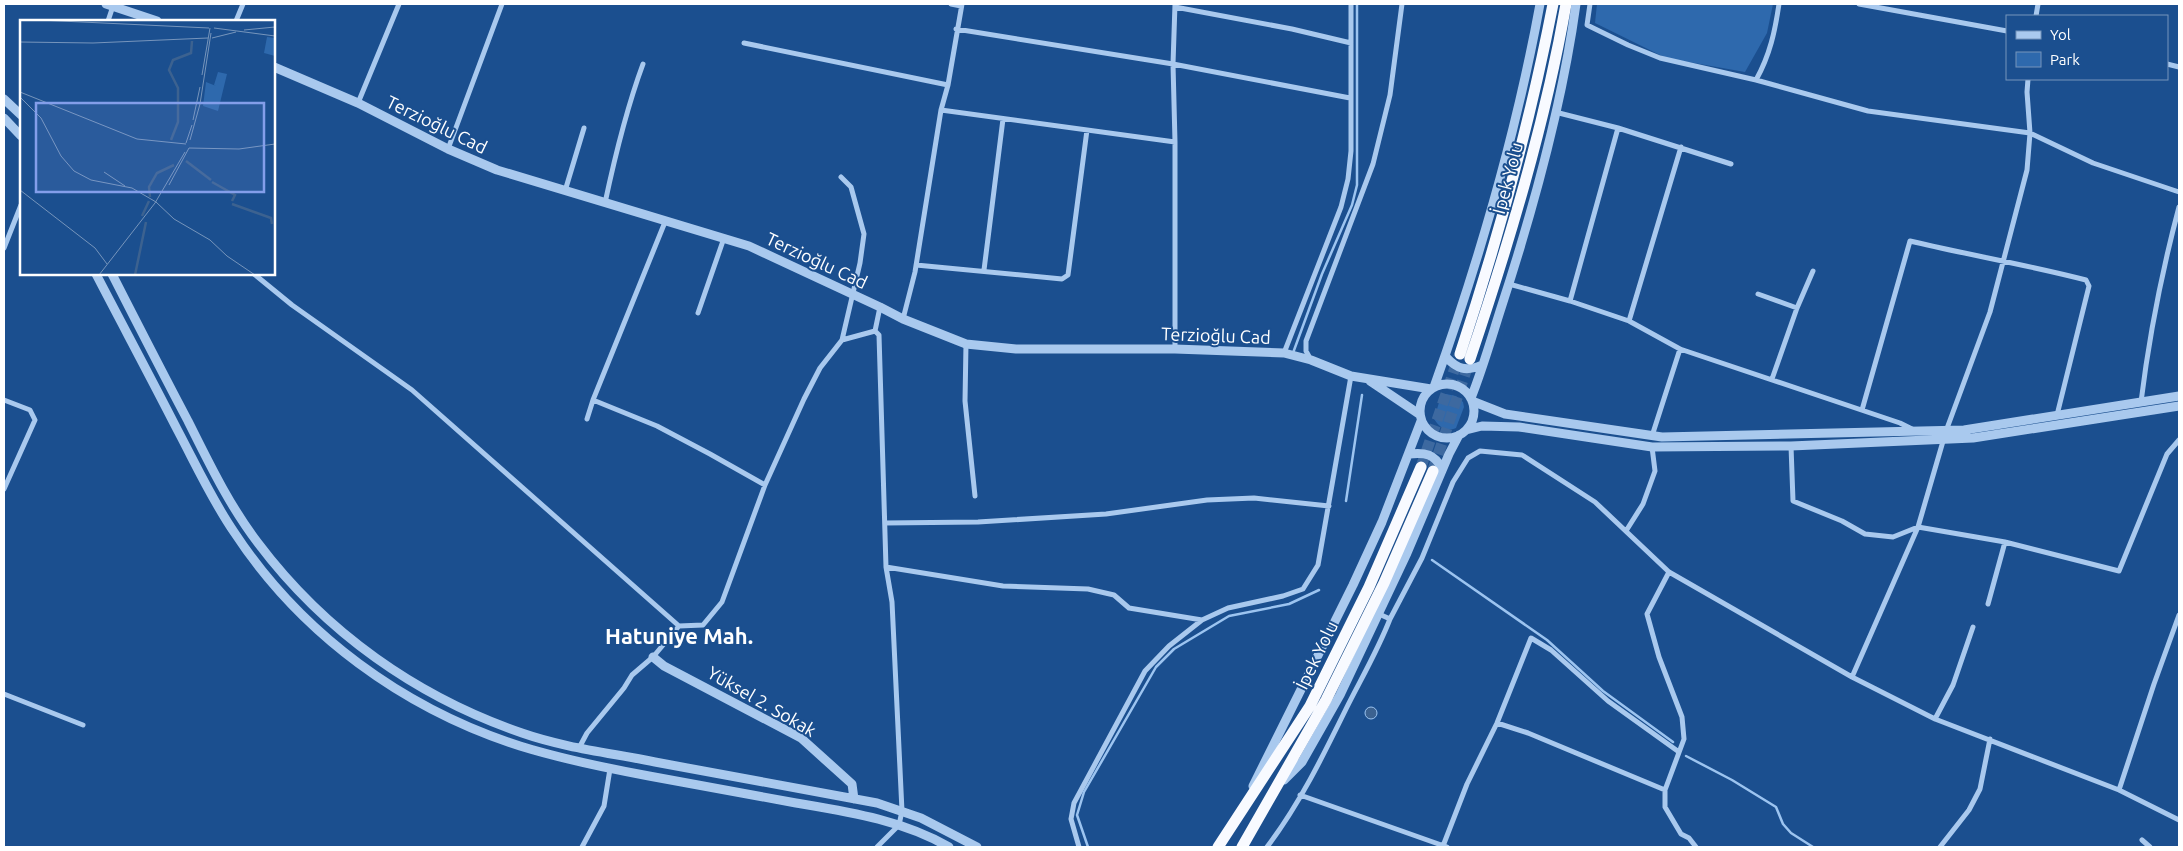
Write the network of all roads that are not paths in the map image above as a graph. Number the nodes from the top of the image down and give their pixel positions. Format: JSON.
{"nodes":[{"id":1,"x":243,"y":4,"type":"edge"},
{"id":2,"x":400,"y":4,"type":"edge"},
{"id":3,"x":502,"y":4,"type":"edge"},
{"id":4,"x":951,"y":4,"type":"edge"},
{"id":5,"x":1350,"y":4,"type":"edge"},
{"id":6,"x":1402,"y":4,"type":"edge"},
{"id":7,"x":1540,"y":4,"type":"edge"},
{"id":8,"x":1553,"y":4,"type":"edge"},
{"id":9,"x":1566,"y":4,"type":"edge"},
{"id":10,"x":1576,"y":4,"type":"edge"},
{"id":11,"x":1590,"y":4,"type":"edge"},
{"id":12,"x":1779,"y":4,"type":"edge"},
{"id":13,"x":1859,"y":4,"type":"edge"},
{"id":14,"x":110,"y":5,"type":"edge"},
{"id":15,"x":961,"y":5,"type":"edge"},
{"id":16,"x":1175,"y":6,"type":"edge"},
{"id":17,"x":108,"y":20,"type":"edge"},
{"id":18,"x":154,"y":20,"type":"edge"},
{"id":19,"x":236,"y":20,"type":"edge"},
{"id":20,"x":956,"y":29,"type":"junction"},
{"id":21,"x":2006,"y":31,"type":"edge"},
{"id":22,"x":744,"y":43,"type":"dead end"},
{"id":23,"x":1351,"y":43,"type":"junction"},
{"id":24,"x":643,"y":64,"type":"dead end"},
{"id":25,"x":1172,"y":64,"type":"junction"},
{"id":26,"x":275,"y":67,"type":"edge"},
{"id":27,"x":1756,"y":80,"type":"junction"},
{"id":28,"x":2028,"y":80,"type":"edge"},
{"id":29,"x":948,"y":85,"type":"junction"},
{"id":30,"x":1350,"y":98,"type":"junction"},
{"id":31,"x":4,"y":99,"type":"edge"},
{"id":32,"x":358,"y":103,"type":"junction"},
{"id":33,"x":940,"y":110,"type":"junction"},
{"id":34,"x":1555,"y":112,"type":"junction"},
{"id":35,"x":20,"y":114,"type":"edge"},
{"id":36,"x":4,"y":118,"type":"edge"},
{"id":37,"x":1003,"y":119,"type":"junction"},
{"id":38,"x":584,"y":128,"type":"dead end"},
{"id":39,"x":1618,"y":128,"type":"junction"},
{"id":40,"x":1087,"y":130,"type":"junction"},
{"id":41,"x":2030,"y":133,"type":"junction"},
{"id":42,"x":20,"y":135,"type":"edge"},
{"id":43,"x":1175,"y":142,"type":"junction"},
{"id":44,"x":1681,"y":147,"type":"junction"},
{"id":45,"x":448,"y":149,"type":"junction"},
{"id":46,"x":1731,"y":164,"type":"dead end"},
{"id":47,"x":841,"y":177,"type":"dead end"},
{"id":48,"x":565,"y":191,"type":"junction"},
{"id":49,"x":2179,"y":192,"type":"edge"},
{"id":50,"x":605,"y":203,"type":"junction"},
{"id":51,"x":2179,"y":207,"type":"edge"},
{"id":52,"x":20,"y":208,"type":"edge"},
{"id":53,"x":664,"y":222,"type":"junction"},
{"id":54,"x":724,"y":238,"type":"junction"},
{"id":55,"x":4,"y":248,"type":"edge"},
{"id":56,"x":2004,"y":262,"type":"junction"},
{"id":57,"x":916,"y":265,"type":"junction"},
{"id":58,"x":984,"y":270,"type":"junction"},
{"id":59,"x":1813,"y":271,"type":"dead end"},
{"id":60,"x":97,"y":275,"type":"edge"},
{"id":61,"x":113,"y":275,"type":"edge"},
{"id":62,"x":255,"y":275,"type":"edge"},
{"id":63,"x":1509,"y":284,"type":"junction"},
{"id":64,"x":853,"y":294,"type":"junction"},
{"id":65,"x":1758,"y":294,"type":"dead end"},
{"id":66,"x":1570,"y":301,"type":"junction"},
{"id":67,"x":880,"y":307,"type":"junction"},
{"id":68,"x":1797,"y":308,"type":"junction"},
{"id":69,"x":698,"y":312,"type":"dead end"},
{"id":70,"x":903,"y":319,"type":"junction"},
{"id":71,"x":1629,"y":322,"type":"junction"},
{"id":72,"x":875,"y":331,"type":"junction"},
{"id":73,"x":842,"y":340,"type":"junction"},
{"id":74,"x":966,"y":344,"type":"junction"},
{"id":75,"x":1175,"y":349,"type":"junction"},
{"id":76,"x":1680,"y":349,"type":"junction"},
{"id":77,"x":1284,"y":353,"type":"junction"},
{"id":78,"x":1446,"y":356,"type":"junction"},
{"id":79,"x":1311,"y":360,"type":"junction"},
{"id":80,"x":1482,"y":364,"type":"junction"},
{"id":81,"x":1351,"y":376,"type":"junction"},
{"id":82,"x":1772,"y":379,"type":"junction"},
{"id":83,"x":1368,"y":380,"type":"junction"},
{"id":84,"x":1432,"y":388,"type":"junction"},
{"id":85,"x":2179,"y":396,"type":"edge"},
{"id":86,"x":1471,"y":399,"type":"junction"},
{"id":87,"x":4,"y":400,"type":"edge"},
{"id":88,"x":594,"y":400,"type":"junction"},
{"id":89,"x":2141,"y":402,"type":"junction"},
{"id":90,"x":2179,"y":406,"type":"edge"},
{"id":91,"x":1862,"y":410,"type":"junction"},
{"id":92,"x":2057,"y":415,"type":"junction"},
{"id":93,"x":1420,"y":417,"type":"junction"},
{"id":94,"x":587,"y":419,"type":"dead end"},
{"id":95,"x":1462,"y":432,"type":"junction"},
{"id":96,"x":1918,"y":432,"type":"junction"},
{"id":97,"x":1652,"y":436,"type":"junction"},
{"id":98,"x":1945,"y":436,"type":"junction"},
{"id":99,"x":2179,"y":440,"type":"edge"},
{"id":100,"x":1652,"y":446,"type":"junction"},
{"id":101,"x":1791,"y":446,"type":"junction"},
{"id":102,"x":1409,"y":454,"type":"junction"},
{"id":103,"x":1422,"y":467,"type":"tunnel mouth"},
{"id":104,"x":1438,"y":470,"type":"junction"},
{"id":105,"x":765,"y":485,"type":"junction"},
{"id":106,"x":4,"y":489,"type":"edge"},
{"id":107,"x":975,"y":496,"type":"dead end"},
{"id":108,"x":1329,"y":506,"type":"junction"},
{"id":109,"x":885,"y":523,"type":"junction"},
{"id":110,"x":1918,"y":527,"type":"junction"},
{"id":111,"x":1626,"y":531,"type":"junction"},
{"id":112,"x":2005,"y":542,"type":"junction"},
{"id":113,"x":886,"y":567,"type":"junction"},
{"id":114,"x":1669,"y":572,"type":"junction"},
{"id":115,"x":1988,"y":604,"type":"dead end"},
{"id":116,"x":1379,"y":614,"type":"junction"},
{"id":117,"x":2179,"y":615,"type":"edge"},
{"id":118,"x":1202,"y":620,"type":"junction"},
{"id":119,"x":1390,"y":620,"type":"junction"},
{"id":120,"x":679,"y":626,"type":"junction"},
{"id":121,"x":1973,"y":626,"type":"dead end"},
{"id":122,"x":653,"y":656,"type":"junction"},
{"id":123,"x":1852,"y":677,"type":"junction"},
{"id":124,"x":4,"y":694,"type":"edge"},
{"id":125,"x":1935,"y":719,"type":"junction"},
{"id":126,"x":1497,"y":723,"type":"junction"},
{"id":127,"x":83,"y":725,"type":"dead end"},
{"id":128,"x":1990,"y":739,"type":"junction"},
{"id":129,"x":579,"y":748,"type":"junction"},
{"id":130,"x":1679,"y":752,"type":"junction"},
{"id":131,"x":610,"y":769,"type":"junction"},
{"id":132,"x":1276,"y":787,"type":"junction"},
{"id":133,"x":1665,"y":790,"type":"junction"},
{"id":134,"x":2119,"y":790,"type":"junction"},
{"id":135,"x":1300,"y":795,"type":"junction"},
{"id":136,"x":854,"y":799,"type":"junction"},
{"id":137,"x":902,"y":811,"type":"junction"},
{"id":138,"x":1239,"y":815,"type":"junction"},
{"id":139,"x":2179,"y":820,"type":"edge"},
{"id":140,"x":899,"y":825,"type":"junction"},
{"id":141,"x":2142,"y":840,"type":"dead end"},
{"id":142,"x":582,"y":847,"type":"edge"},
{"id":143,"x":877,"y":847,"type":"edge"},
{"id":144,"x":949,"y":847,"type":"edge"},
{"id":145,"x":977,"y":847,"type":"edge"},
{"id":146,"x":1079,"y":847,"type":"edge"},
{"id":147,"x":1218,"y":847,"type":"edge"},
{"id":148,"x":1242,"y":847,"type":"edge"},
{"id":149,"x":1267,"y":847,"type":"edge"},
{"id":150,"x":1445,"y":847,"type":"edge"},
{"id":151,"x":1696,"y":847,"type":"edge"},
{"id":152,"x":1940,"y":847,"type":"edge"},
{"id":153,"x":2150,"y":847,"type":"edge"}],
"edges":[{"from":1,"to":19,"type":"street"},
{"from":2,"to":32,"type":"street"},
{"from":3,"to":45,"type":"street"},
{"from":4,"to":15,"type":"street"},
{"from":5,"to":23,"type":"street"},
{"from":6,"to":79,"type":"street"},
{"from":7,"to":78,"type":"street"},
{"from":8,"to":9,"type":"highway","name":"İpek Yolu"},
{"from":10,"to":34,"type":"street"},
{"from":11,"to":27,"type":"street"},
{"from":12,"to":27,"type":"street"},
{"from":13,"to":21,"type":"street"},
{"from":14,"to":17,"type":"street"},
{"from":14,"to":18,"type":"street"},
{"from":15,"to":20,"type":"street"},
{"from":16,"to":23,"type":"street"},
{"from":16,"to":25,"type":"street"},
{"from":20,"to":25,"type":"street"},
{"from":20,"to":29,"type":"street"},
{"from":22,"to":29,"type":"street"},
{"from":23,"to":30,"type":"street"},
{"from":24,"to":50,"type":"street"},
{"from":25,"to":30,"type":"street"},
{"from":25,"to":43,"type":"street"},
{"from":26,"to":32,"type":"street","name":"Terzioğlu Cad"},
{"from":27,"to":41,"type":"street"},
{"from":28,"to":41,"type":"street"},
{"from":29,"to":33,"type":"street"},
{"from":30,"to":77,"type":"street"},
{"from":31,"to":35,"type":"street"},
{"from":32,"to":45,"type":"street","name":"Terzioğlu Cad"},
{"from":33,"to":37,"type":"street"},
{"from":33,"to":57,"type":"street"},
{"from":34,"to":39,"type":"street"},
{"from":34,"to":63,"type":"street"},
{"from":36,"to":42,"type":"street"},
{"from":37,"to":40,"type":"street"},
{"from":37,"to":58,"type":"street"},
{"from":38,"to":48,"type":"street"},
{"from":39,"to":44,"type":"street"},
{"from":39,"to":66,"type":"street"},
{"from":40,"to":43,"type":"street"},
{"from":40,"to":58,"type":"street"},
{"from":41,"to":49,"type":"street"},
{"from":41,"to":56,"type":"street"},
{"from":43,"to":75,"type":"street"},
{"from":44,"to":46,"type":"street"},
{"from":44,"to":71,"type":"street"},
{"from":45,"to":48,"type":"street","name":"Terzioğlu Cad"},
{"from":47,"to":64,"type":"street"},
{"from":48,"to":50,"type":"street","name":"Terzioğlu Cad"},
{"from":50,"to":53,"type":"street","name":"Terzioğlu Cad"},
{"from":51,"to":89,"type":"street"},
{"from":52,"to":55,"type":"street"},
{"from":53,"to":54,"type":"street","name":"Terzioğlu Cad"},
{"from":53,"to":88,"type":"street"},
{"from":54,"to":64,"type":"street","name":"Terzioğlu Cad"},
{"from":54,"to":69,"type":"street"},
{"from":56,"to":91,"type":"street"},
{"from":56,"to":92,"type":"street"},
{"from":56,"to":98,"type":"street"},
{"from":57,"to":58,"type":"street"},
{"from":57,"to":70,"type":"street"},
{"from":59,"to":68,"type":"street"},
{"from":60,"to":131,"type":"street"},
{"from":61,"to":129,"type":"street"},
{"from":62,"to":120,"type":"street"},
{"from":63,"to":66,"type":"street"},
{"from":63,"to":80,"type":"street"},
{"from":64,"to":67,"type":"street","name":"Terzioğlu Cad"},
{"from":64,"to":73,"type":"street"},
{"from":65,"to":68,"type":"street"},
{"from":66,"to":71,"type":"street"},
{"from":67,"to":70,"type":"street","name":"Terzioğlu Cad"},
{"from":67,"to":72,"type":"street"},
{"from":68,"to":82,"type":"street"},
{"from":70,"to":74,"type":"street","name":"Terzioğlu Cad"},
{"from":71,"to":76,"type":"street"},
{"from":72,"to":73,"type":"street"},
{"from":72,"to":109,"type":"street"},
{"from":73,"to":105,"type":"street"},
{"from":74,"to":75,"type":"street","name":"Terzioğlu Cad"},
{"from":74,"to":107,"type":"street"},
{"from":75,"to":77,"type":"street","name":"Terzioğlu Cad"},
{"from":76,"to":82,"type":"street"},
{"from":76,"to":97,"type":"street"},
{"from":77,"to":79,"type":"street","name":"Terzioğlu Cad"},
{"from":78,"to":80,"type":"street"},
{"from":78,"to":84,"type":"street"},
{"from":79,"to":81,"type":"street","name":"Terzioğlu Cad"},
{"from":80,"to":86,"type":"street"},
{"from":81,"to":83,"type":"street","name":"Terzioğlu Cad"},
{"from":81,"to":108,"type":"street"},
{"from":82,"to":91,"type":"street"},
{"from":83,"to":84,"type":"street","name":"Terzioğlu Cad"},
{"from":83,"to":93,"type":"street","name":"Terzioğlu Cad"},
{"from":84,"to":86,"type":"street"},
{"from":84,"to":93,"type":"street"},
{"from":85,"to":89,"type":"street"},
{"from":86,"to":95,"type":"street"},
{"from":86,"to":97,"type":"street"},
{"from":87,"to":106,"type":"street"},
{"from":88,"to":94,"type":"street"},
{"from":88,"to":105,"type":"street"},
{"from":89,"to":92,"type":"street"},
{"from":90,"to":98,"type":"street"},
{"from":91,"to":96,"type":"street"},
{"from":92,"to":98,"type":"street"},
{"from":93,"to":95,"type":"street"},
{"from":93,"to":102,"type":"street"},
{"from":95,"to":100,"type":"street"},
{"from":95,"to":104,"type":"street"},
{"from":96,"to":97,"type":"street"},
{"from":96,"to":98,"type":"street"},
{"from":98,"to":101,"type":"street"},
{"from":98,"to":110,"type":"street"},
{"from":99,"to":112,"type":"street"},
{"from":100,"to":101,"type":"street"},
{"from":100,"to":111,"type":"street"},
{"from":101,"to":110,"type":"street"},
{"from":102,"to":104,"type":"street"},
{"from":102,"to":138,"type":"street"},
{"from":103,"to":138,"type":"highway","name":"İpek Yolu"},
{"from":104,"to":116,"type":"street"},
{"from":104,"to":132,"type":"highway","name":"İpek Yolu"},
{"from":105,"to":120,"type":"street"},
{"from":108,"to":109,"type":"street"},
{"from":108,"to":118,"type":"street"},
{"from":109,"to":113,"type":"street"},
{"from":110,"to":112,"type":"street"},
{"from":110,"to":123,"type":"street"},
{"from":111,"to":114,"type":"street"},
{"from":111,"to":119,"type":"street"},
{"from":112,"to":115,"type":"street"},
{"from":113,"to":118,"type":"street"},
{"from":113,"to":137,"type":"street"},
{"from":114,"to":123,"type":"street"},
{"from":114,"to":130,"type":"street"},
{"from":116,"to":119,"type":"street"},
{"from":116,"to":132,"type":"street"},
{"from":117,"to":134,"type":"street"},
{"from":118,"to":146,"type":"street"},
{"from":119,"to":135,"type":"street"},
{"from":120,"to":122,"type":"street"},
{"from":121,"to":125,"type":"street"},
{"from":122,"to":129,"type":"street"},
{"from":122,"to":136,"type":"street","name":"Yüksel 2. Sokak"},
{"from":123,"to":125,"type":"street"},
{"from":124,"to":127,"type":"street"},
{"from":125,"to":128,"type":"street"},
{"from":126,"to":130,"type":"street"},
{"from":126,"to":133,"type":"street"},
{"from":126,"to":150,"type":"street"},
{"from":128,"to":134,"type":"street"},
{"from":128,"to":152,"type":"street"},
{"from":129,"to":136,"type":"street"},
{"from":130,"to":133,"type":"street"},
{"from":131,"to":140,"type":"street"},
{"from":131,"to":142,"type":"street"},
{"from":132,"to":148,"type":"highway","name":"İpek Yolu"},
{"from":133,"to":151,"type":"street"},
{"from":134,"to":139,"type":"street"},
{"from":135,"to":149,"type":"street"},
{"from":135,"to":150,"type":"street"},
{"from":136,"to":137,"type":"street"},
{"from":137,"to":140,"type":"street"},
{"from":137,"to":145,"type":"street"},
{"from":138,"to":147,"type":"highway","name":"İpek Yolu"},
{"from":140,"to":143,"type":"street"},
{"from":140,"to":144,"type":"street"},
{"from":141,"to":153,"type":"street"}]}
